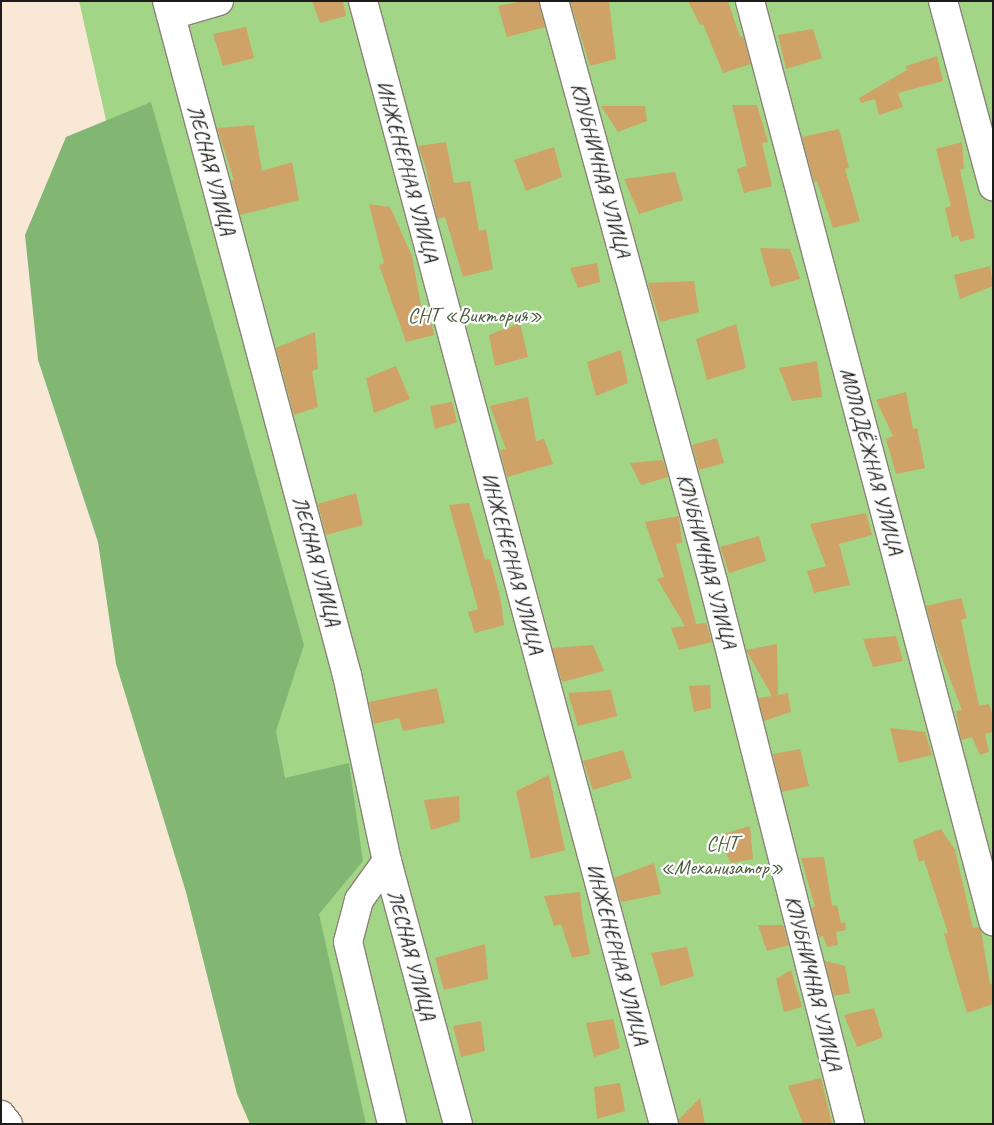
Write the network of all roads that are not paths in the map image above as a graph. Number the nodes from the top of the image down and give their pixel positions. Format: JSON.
{"nodes":[{"id":1,"x":219,"y":1,"type":"edge"},
{"id":2,"x":363,"y":1,"type":"edge"},
{"id":3,"x":554,"y":1,"type":"edge"},
{"id":4,"x":750,"y":1,"type":"edge"},
{"id":5,"x":943,"y":1,"type":"edge"},
{"id":6,"x":169,"y":8,"type":"edge"},
{"id":7,"x":993,"y":186,"type":"edge"},
{"id":8,"x":387,"y":861,"type":"junction"},
{"id":9,"x":993,"y":921,"type":"edge"},
{"id":10,"x":1,"y":1115,"type":"edge"},
{"id":11,"x":8,"y":1124,"type":"edge"},
{"id":12,"x":392,"y":1124,"type":"edge"},
{"id":13,"x":458,"y":1124,"type":"edge"},
{"id":14,"x":664,"y":1124,"type":"edge"},
{"id":15,"x":850,"y":1124,"type":"edge"}],
"edges":[{"from":1,"to":6,"type":"street"},
{"from":2,"to":14,"type":"street","name":"ИНЖЕНЕРНАЯ УЛИЦА"},
{"from":3,"to":15,"type":"street","name":"КЛУБНИЧНАЯ УЛИЦА"},
{"from":4,"to":9,"type":"street","name":"МОЛОДЁЖНАЯ УЛИЦА"},
{"from":5,"to":7,"type":"street"},
{"from":6,"to":8,"type":"street","name":"ЛЕСНАЯ УЛИЦА"},
{"from":8,"to":12,"type":"street"},
{"from":8,"to":13,"type":"street","name":"ЛЕСНАЯ УЛИЦА"},
{"from":10,"to":11,"type":"street"}]}
